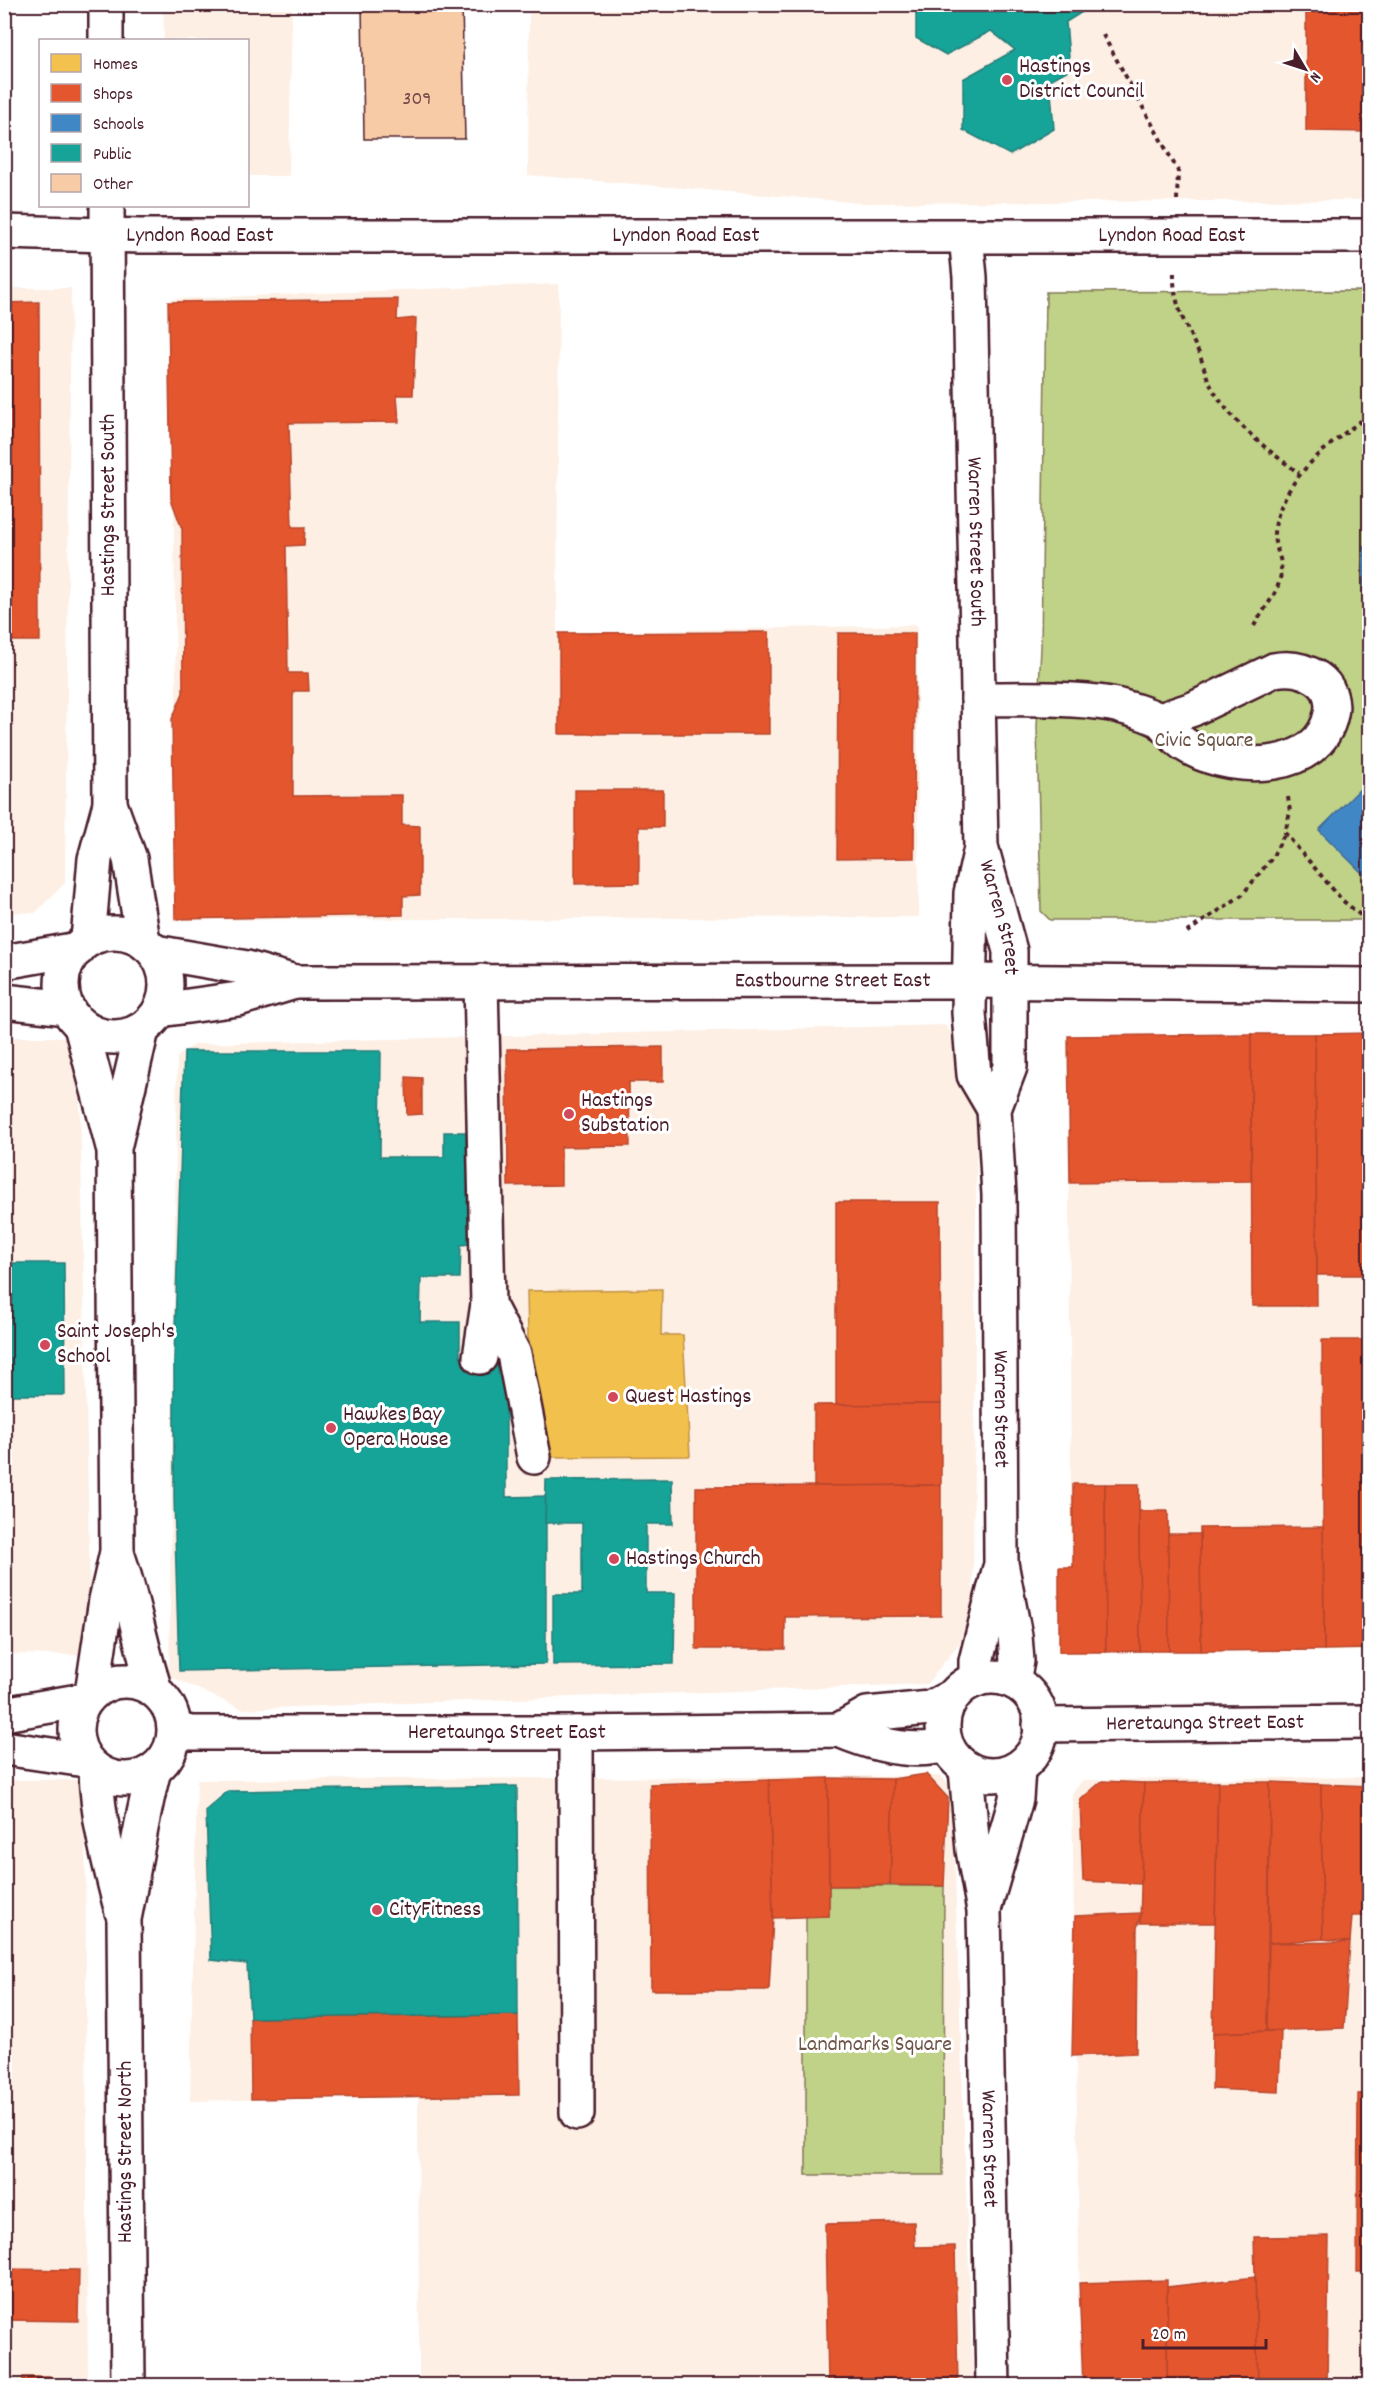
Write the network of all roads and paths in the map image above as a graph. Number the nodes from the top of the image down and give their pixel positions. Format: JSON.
{"nodes":[{"id":1,"x":106,"y":4,"type":"edge"},
{"id":2,"x":1103,"y":35,"type":"dead end"},
{"id":3,"x":106,"y":39,"type":"edge"},
{"id":4,"x":108,"y":220,"type":"edge"},
{"id":5,"x":4,"y":232,"type":"edge"},
{"id":6,"x":966,"y":236,"type":"junction"},
{"id":7,"x":1175,"y":236,"type":"junction"},
{"id":8,"x":1370,"y":236,"type":"edge"},
{"id":9,"x":1370,"y":414,"type":"edge"},
{"id":10,"x":1299,"y":473,"type":"junction"},
{"id":11,"x":1254,"y":626,"type":"dead end"},
{"id":12,"x":978,"y":699,"type":"junction"},
{"id":13,"x":1160,"y":720,"type":"junction"},
{"id":14,"x":1287,"y":787,"type":"dead end"},
{"id":15,"x":111,"y":804,"type":"junction"},
{"id":16,"x":1285,"y":833,"type":"junction"},
{"id":17,"x":981,"y":848,"type":"junction"},
{"id":18,"x":1370,"y":923,"type":"edge"},
{"id":19,"x":1187,"y":932,"type":"dead end"},
{"id":20,"x":83,"y":944,"type":"junction"},
{"id":21,"x":149,"y":947,"type":"junction"},
{"id":22,"x":4,"y":962,"type":"edge"},
{"id":23,"x":481,"y":981,"type":"junction"},
{"id":24,"x":969,"y":981,"type":"junction"},
{"id":25,"x":295,"y":982,"type":"junction"},
{"id":26,"x":1010,"y":983,"type":"junction"},
{"id":27,"x":1370,"y":985,"type":"edge"},
{"id":28,"x":4,"y":1001,"type":"edge"},
{"id":29,"x":74,"y":1017,"type":"junction"},
{"id":30,"x":151,"y":1020,"type":"junction"},
{"id":31,"x":994,"y":1109,"type":"junction"},
{"id":32,"x":114,"y":1148,"type":"junction"},
{"id":33,"x":488,"y":1304,"type":"junction"},
{"id":34,"x":480,"y":1357,"type":"dead end"},
{"id":35,"x":534,"y":1457,"type":"dead end"},
{"id":36,"x":117,"y":1552,"type":"junction"},
{"id":37,"x":1001,"y":1563,"type":"junction"},
{"id":38,"x":1013,"y":1681,"type":"junction"},
{"id":39,"x":964,"y":1688,"type":"junction"},
{"id":40,"x":154,"y":1690,"type":"junction"},
{"id":41,"x":88,"y":1697,"type":"junction"},
{"id":42,"x":4,"y":1714,"type":"edge"},
{"id":43,"x":1370,"y":1722,"type":"edge"},
{"id":44,"x":1040,"y":1725,"type":"junction"},
{"id":45,"x":175,"y":1730,"type":"junction"},
{"id":46,"x":839,"y":1730,"type":"junction"},
{"id":47,"x":576,"y":1733,"type":"junction"},
{"id":48,"x":4,"y":1748,"type":"edge"},
{"id":49,"x":956,"y":1757,"type":"junction"},
{"id":50,"x":90,"y":1765,"type":"junction"},
{"id":51,"x":1018,"y":1768,"type":"junction"},
{"id":52,"x":154,"y":1770,"type":"junction"},
{"id":53,"x":984,"y":1911,"type":"junction"},
{"id":54,"x":124,"y":1919,"type":"junction"},
{"id":55,"x":576,"y":2113,"type":"dead end"},
{"id":56,"x":128,"y":2385,"type":"edge"},
{"id":57,"x":993,"y":2385,"type":"edge"}],
"edges":[{"from":1,"to":3,"type":"street"},
{"from":2,"to":7,"type":"path"},
{"from":4,"to":5,"type":"street","name":"Lyndon Road East"},
{"from":4,"to":6,"type":"street","name":"Lyndon Road East"},
{"from":4,"to":15,"type":"street","name":"Hastings Street South"},
{"from":6,"to":7,"type":"street","name":"Lyndon Road East"},
{"from":6,"to":12,"type":"street","name":"Warren Street South"},
{"from":7,"to":8,"type":"street","name":"Lyndon Road East"},
{"from":7,"to":10,"type":"path"},
{"from":9,"to":10,"type":"path"},
{"from":10,"to":11,"type":"path"},
{"from":12,"to":13,"type":"street"},
{"from":12,"to":17,"type":"street","name":"Warren Street South"},
{"from":13,"to":13,"type":"street"},
{"from":14,"to":16,"type":"path"},
{"from":15,"to":20,"type":"street","name":"Hastings Street South"},
{"from":15,"to":21,"type":"street","name":"Hastings Street South"},
{"from":16,"to":18,"type":"path"},
{"from":16,"to":19,"type":"path"},
{"from":17,"to":24,"type":"street","name":"Warren Street"},
{"from":17,"to":26,"type":"street","name":"Warren Street"},
{"from":20,"to":21,"type":"street"},
{"from":20,"to":22,"type":"street"},
{"from":20,"to":29,"type":"street"},
{"from":21,"to":25,"type":"street","name":"Eastbourne Street East"},
{"from":21,"to":30,"type":"street"},
{"from":23,"to":24,"type":"street","name":"Eastbourne Street East"},
{"from":23,"to":25,"type":"street","name":"Eastbourne Street East"},
{"from":23,"to":33,"type":"street"},
{"from":24,"to":26,"type":"street","name":"Eastbourne Street East"},
{"from":24,"to":31,"type":"street","name":"Warren Street"},
{"from":25,"to":30,"type":"street","name":"Eastbourne Street East"},
{"from":26,"to":27,"type":"street","name":"Eastbourne Street East"},
{"from":26,"to":31,"type":"street","name":"Warren Street"},
{"from":28,"to":29,"type":"street"},
{"from":29,"to":30,"type":"street"},
{"from":29,"to":32,"type":"street"},
{"from":30,"to":32,"type":"street"},
{"from":31,"to":37,"type":"street","name":"Warren Street"},
{"from":32,"to":36,"type":"street"},
{"from":33,"to":34,"type":"street"},
{"from":33,"to":35,"type":"street"},
{"from":36,"to":40,"type":"street"},
{"from":36,"to":41,"type":"street"},
{"from":37,"to":38,"type":"street","name":"Warren Street"},
{"from":37,"to":39,"type":"street","name":"Warren Street"},
{"from":38,"to":39,"type":"street"},
{"from":38,"to":44,"type":"street"},
{"from":39,"to":46,"type":"street","name":"Heretaunga Street East"},
{"from":39,"to":49,"type":"street"},
{"from":40,"to":41,"type":"street"},
{"from":40,"to":45,"type":"street"},
{"from":41,"to":42,"type":"street"},
{"from":41,"to":50,"type":"street"},
{"from":43,"to":44,"type":"street","name":"Heretaunga Street East"},
{"from":44,"to":51,"type":"street"},
{"from":45,"to":47,"type":"street","name":"Heretaunga Street East"},
{"from":45,"to":52,"type":"street"},
{"from":46,"to":47,"type":"street","name":"Heretaunga Street East"},
{"from":46,"to":49,"type":"street","name":"Heretaunga Street East"},
{"from":47,"to":55,"type":"street"},
{"from":48,"to":50,"type":"street"},
{"from":49,"to":51,"type":"street"},
{"from":49,"to":53,"type":"street","name":"Warren Street"},
{"from":50,"to":52,"type":"street"},
{"from":50,"to":54,"type":"street","name":"Hastings Street North"},
{"from":51,"to":53,"type":"street","name":"Warren Street"},
{"from":52,"to":54,"type":"street","name":"Hastings Street North"},
{"from":53,"to":57,"type":"street","name":"Warren Street"},
{"from":54,"to":56,"type":"street","name":"Hastings Street North"}]}
